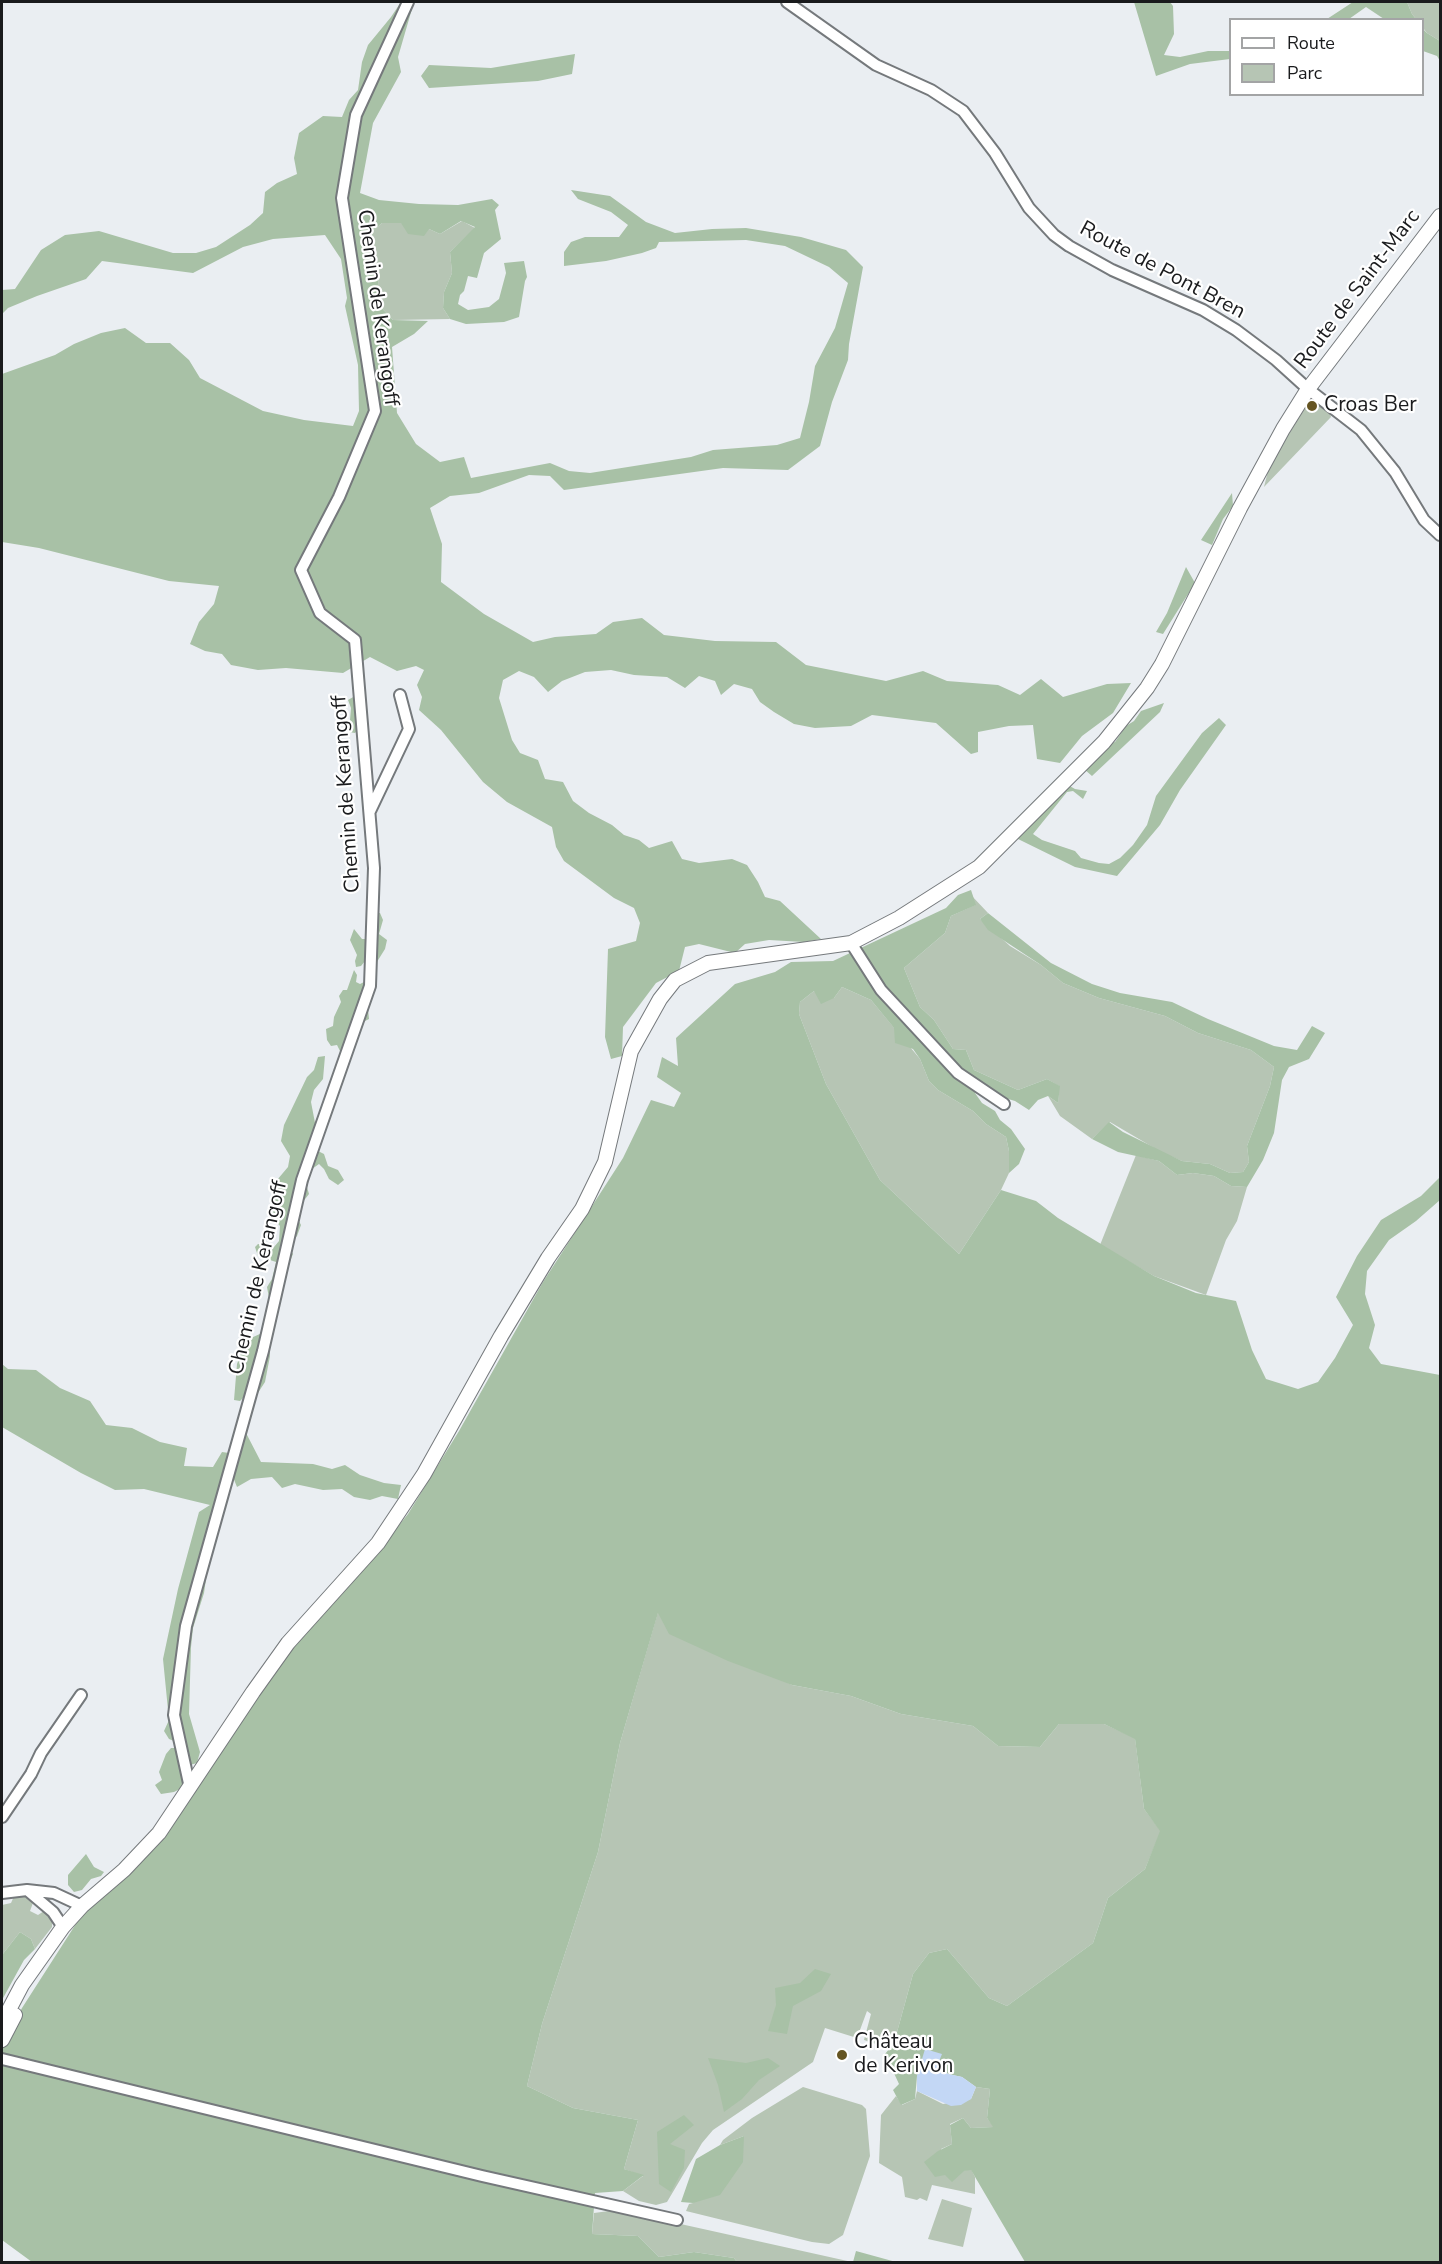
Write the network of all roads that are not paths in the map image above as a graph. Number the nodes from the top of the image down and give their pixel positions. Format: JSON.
{"nodes":[{"id":1,"x":408,"y":2,"type":"edge"},
{"id":2,"x":787,"y":2,"type":"edge"},
{"id":3,"x":1440,"y":216,"type":"edge"},
{"id":4,"x":1308,"y":389,"type":"junction"},
{"id":5,"x":1440,"y":535,"type":"edge"},
{"id":6,"x":400,"y":695,"type":"dead end"},
{"id":7,"x":370,"y":811,"type":"junction"},
{"id":8,"x":851,"y":943,"type":"junction"},
{"id":9,"x":1005,"y":1104,"type":"dead end"},
{"id":10,"x":81,"y":1695,"type":"dead end"},
{"id":11,"x":190,"y":1788,"type":"junction"},
{"id":12,"x":2,"y":1817,"type":"edge"},
{"id":13,"x":27,"y":1890,"type":"junction"},
{"id":14,"x":2,"y":1893,"type":"edge"},
{"id":15,"x":82,"y":1906,"type":"junction"},
{"id":16,"x":63,"y":1927,"type":"junction"},
{"id":17,"x":2,"y":2023,"type":"edge"},
{"id":18,"x":2,"y":2040,"type":"edge"},
{"id":19,"x":2,"y":2059,"type":"edge"},
{"id":20,"x":677,"y":2220,"type":"dead end"}],
"edges":[{"from":1,"to":7,"type":"street","name":"Chemin de Kerangoff"},
{"from":2,"to":4,"type":"street","name":"Route de Pont Bren"},
{"from":3,"to":4,"type":"street","name":"Route de Saint-Marc"},
{"from":4,"to":5,"type":"street","name":"Route de Pont Bren"},
{"from":4,"to":8,"type":"street","name":"Route de Saint-Marc"},
{"from":6,"to":7,"type":"street"},
{"from":7,"to":11,"type":"street","name":"Chemin de Kerangoff"},
{"from":8,"to":9,"type":"street"},
{"from":8,"to":11,"type":"street","name":"Route de Saint-Marc"},
{"from":10,"to":12,"type":"street"},
{"from":11,"to":15,"type":"street","name":"Route de Saint-Marc"},
{"from":13,"to":14,"type":"street"},
{"from":13,"to":15,"type":"street"},
{"from":13,"to":16,"type":"street"},
{"from":15,"to":16,"type":"street"},
{"from":15,"to":18,"type":"street"},
{"from":16,"to":17,"type":"street"},
{"from":19,"to":20,"type":"street"}]}
